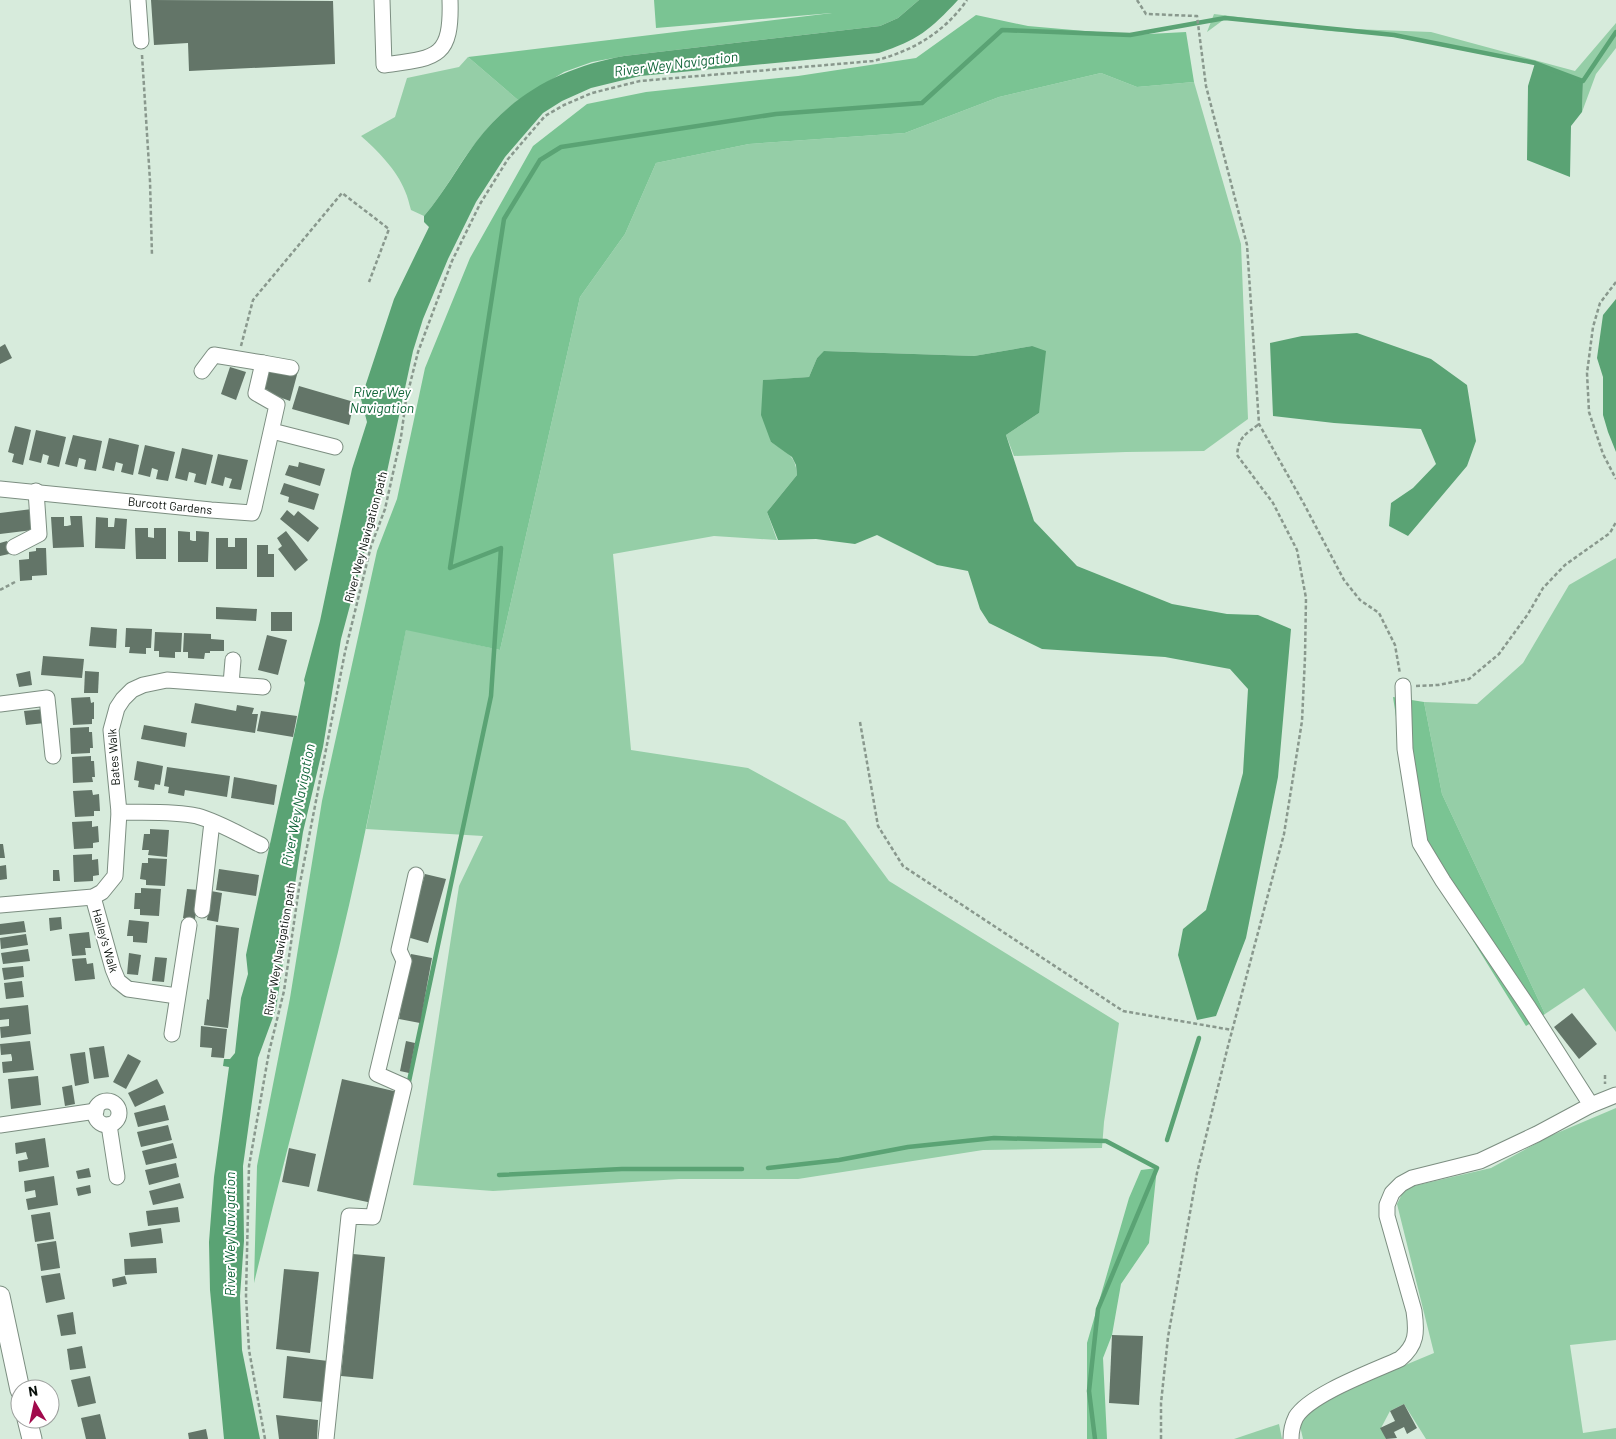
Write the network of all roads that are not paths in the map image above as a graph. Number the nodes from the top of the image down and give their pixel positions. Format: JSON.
{"nodes":[{"id":1,"x":138,"y":0,"type":"edge"},
{"id":2,"x":382,"y":0,"type":"edge"},
{"id":3,"x":450,"y":0,"type":"edge"},
{"id":4,"x":141,"y":41,"type":"road end"},
{"id":5,"x":263,"y":363,"type":"junction"},
{"id":6,"x":291,"y":368,"type":"dead end"},
{"id":7,"x":202,"y":371,"type":"dead end"},
{"id":8,"x":273,"y":428,"type":"junction"},
{"id":9,"x":335,"y":447,"type":"dead end"},
{"id":10,"x":0,"y":489,"type":"edge"},
{"id":11,"x":36,"y":491,"type":"junction"},
{"id":12,"x":14,"y":547,"type":"dead end"},
{"id":13,"x":233,"y":660,"type":"dead end"},
{"id":14,"x":231,"y":684,"type":"junction"},
{"id":15,"x":1403,"y":686,"type":"road end"},
{"id":16,"x":263,"y":687,"type":"dead end"},
{"id":17,"x":0,"y":704,"type":"edge"},
{"id":18,"x":53,"y":756,"type":"dead end"},
{"id":19,"x":119,"y":812,"type":"junction"},
{"id":20,"x":212,"y":822,"type":"junction"},
{"id":21,"x":261,"y":845,"type":"dead end"},
{"id":22,"x":416,"y":875,"type":"dead end"},
{"id":23,"x":93,"y":897,"type":"junction"},
{"id":24,"x":0,"y":905,"type":"edge"},
{"id":25,"x":202,"y":910,"type":"dead end"},
{"id":26,"x":189,"y":925,"type":"dead end"},
{"id":27,"x":177,"y":996,"type":"junction"},
{"id":28,"x":172,"y":1034,"type":"dead end"},
{"id":29,"x":1616,"y":1095,"type":"edge"},
{"id":30,"x":1591,"y":1105,"type":"junction"},
{"id":31,"x":0,"y":1125,"type":"edge"},
{"id":32,"x":117,"y":1177,"type":"dead end"},
{"id":33,"x":0,"y":1296,"type":"edge"},
{"id":34,"x":18,"y":1379,"type":"edge"},
{"id":35,"x":326,"y":1439,"type":"edge"},
{"id":36,"x":1291,"y":1439,"type":"edge"}],
"edges":[{"from":1,"to":4,"type":"street"},
{"from":2,"to":3,"type":"street"},
{"from":5,"to":6,"type":"street"},
{"from":5,"to":7,"type":"street"},
{"from":5,"to":8,"type":"street"},
{"from":8,"to":9,"type":"street"},
{"from":8,"to":11,"type":"street","name":"Burcott Gardens"},
{"from":10,"to":11,"type":"street","name":"Burcott Gardens"},
{"from":11,"to":12,"type":"street"},
{"from":13,"to":14,"type":"street"},
{"from":14,"to":16,"type":"street","name":"Bates Walk"},
{"from":14,"to":19,"type":"street","name":"Bates Walk"},
{"from":15,"to":30,"type":"street"},
{"from":17,"to":18,"type":"street"},
{"from":19,"to":20,"type":"street"},
{"from":19,"to":23,"type":"street","name":"Bates Walk"},
{"from":20,"to":21,"type":"street"},
{"from":20,"to":25,"type":"street"},
{"from":22,"to":35,"type":"street"},
{"from":23,"to":24,"type":"street"},
{"from":23,"to":27,"type":"street","name":"Halley's Walk"},
{"from":26,"to":27,"type":"street"},
{"from":27,"to":28,"type":"street"},
{"from":29,"to":30,"type":"street"},
{"from":30,"to":36,"type":"street"},
{"from":31,"to":32,"type":"street"},
{"from":33,"to":34,"type":"main road"}]}
